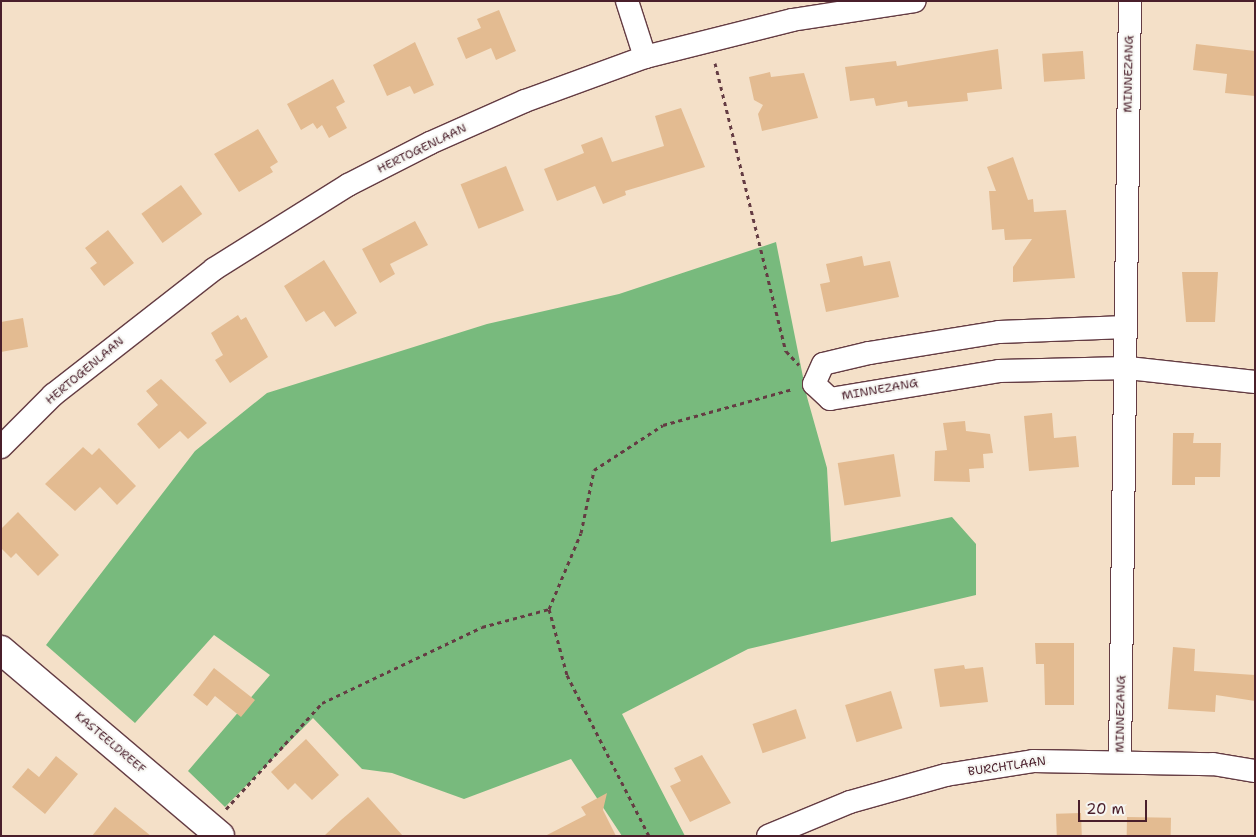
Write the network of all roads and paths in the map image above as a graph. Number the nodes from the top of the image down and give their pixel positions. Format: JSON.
{"nodes":[{"id":1,"x":627,"y":1,"type":"edge"},
{"id":2,"x":915,"y":1,"type":"edge"},
{"id":3,"x":1130,"y":1,"type":"edge"},
{"id":4,"x":709,"y":41,"type":"junction"},
{"id":5,"x":645,"y":57,"type":"junction"},
{"id":6,"x":1126,"y":327,"type":"junction"},
{"id":7,"x":1128,"y":368,"type":"junction"},
{"id":8,"x":1255,"y":382,"type":"edge"},
{"id":9,"x":814,"y":384,"type":"junction"},
{"id":10,"x":1,"y":447,"type":"edge"},
{"id":11,"x":549,"y":609,"type":"junction"},
{"id":12,"x":1,"y":650,"type":"edge"},
{"id":13,"x":1120,"y":760,"type":"junction"},
{"id":14,"x":1255,"y":771,"type":"edge"},
{"id":15,"x":216,"y":832,"type":"edge"},
{"id":16,"x":649,"y":836,"type":"edge"},
{"id":17,"x":768,"y":836,"type":"edge"}],
"edges":[{"from":1,"to":5,"type":"street"},
{"from":2,"to":4,"type":"street","name":"HERTOGENLAAN"},
{"from":3,"to":6,"type":"street","name":"MINNEZANG"},
{"from":4,"to":5,"type":"street","name":"HERTOGENLAAN"},
{"from":4,"to":9,"type":"path"},
{"from":5,"to":10,"type":"street","name":"HERTOGENLAAN"},
{"from":6,"to":7,"type":"street","name":"MINNEZANG"},
{"from":6,"to":9,"type":"street"},
{"from":7,"to":8,"type":"street","name":"MINNEZANG"},
{"from":7,"to":9,"type":"street","name":"MINNEZANG"},
{"from":7,"to":13,"type":"street","name":"MINNEZANG"},
{"from":9,"to":11,"type":"path"},
{"from":11,"to":15,"type":"path"},
{"from":11,"to":16,"type":"path"},
{"from":12,"to":15,"type":"street","name":"KASTEELDREEF"},
{"from":13,"to":14,"type":"street","name":"BURCHTLAAN"},
{"from":13,"to":17,"type":"street","name":"BURCHTLAAN"}]}
